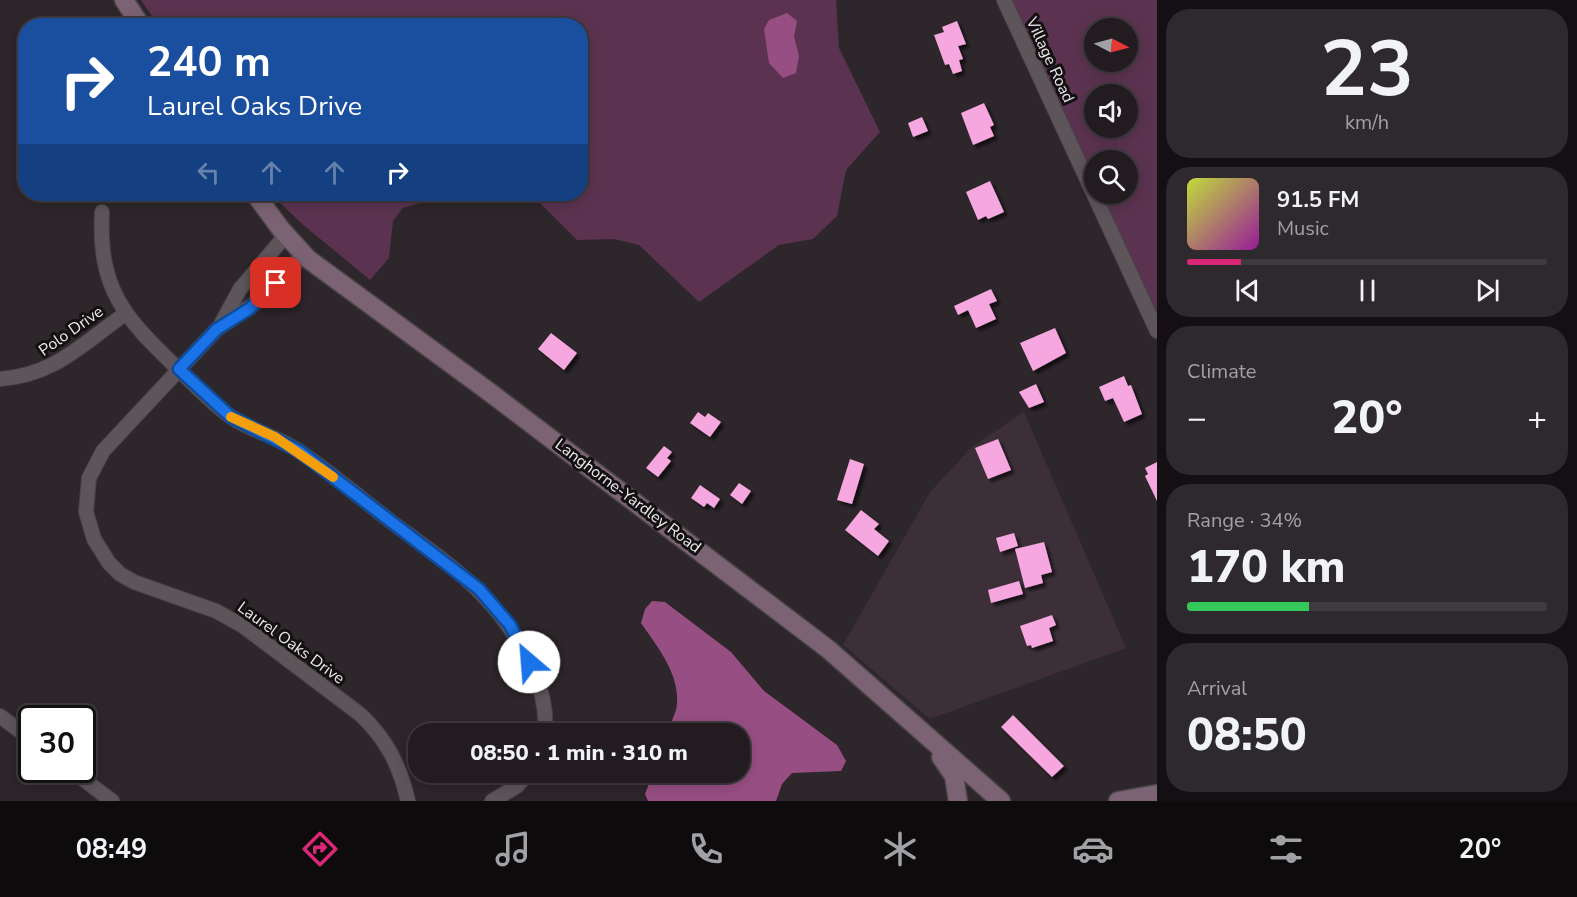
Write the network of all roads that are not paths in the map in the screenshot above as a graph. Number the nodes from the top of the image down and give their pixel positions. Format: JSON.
{"nodes":[{"id":1,"x":124,"y":0,"type":"edge"},
{"id":2,"x":1004,"y":0,"type":"edge"},
{"id":3,"x":136,"y":18,"type":"edge"},
{"id":4,"x":260,"y":201,"type":"edge"},
{"id":5,"x":102,"y":212,"type":"dead end"},
{"id":6,"x":286,"y":235,"type":"junction"},
{"id":7,"x":304,"y":254,"type":"junction"},
{"id":8,"x":125,"y":314,"type":"junction"},
{"id":9,"x":217,"y":329,"type":"junction"},
{"id":10,"x":1157,"y":331,"type":"edge"},
{"id":11,"x":179,"y":369,"type":"junction"},
{"id":12,"x":0,"y":379,"type":"edge"},
{"id":13,"x":0,"y":716,"type":"edge"},
{"id":14,"x":545,"y":723,"type":"edge"},
{"id":15,"x":18,"y":730,"type":"edge"},
{"id":16,"x":925,"y":733,"type":"junction"},
{"id":17,"x":88,"y":783,"type":"edge"},
{"id":18,"x":520,"y":783,"type":"edge"},
{"id":19,"x":1157,"y":794,"type":"edge"},
{"id":20,"x":1129,"y":800,"type":"edge"},
{"id":21,"x":112,"y":801,"type":"edge"},
{"id":22,"x":408,"y":801,"type":"edge"},
{"id":23,"x":492,"y":801,"type":"edge"},
{"id":24,"x":958,"y":801,"type":"edge"},
{"id":25,"x":1001,"y":801,"type":"edge"}],
"edges":[{"from":1,"to":3,"type":"main road"},
{"from":2,"to":10,"type":"street","name":"Village Road"},
{"from":4,"to":6,"type":"main road","name":"Langhorne-Yardley Road"},
{"from":5,"to":8,"type":"street"},
{"from":6,"to":7,"type":"main road","name":"Langhorne-Yardley Road"},
{"from":6,"to":9,"type":"street","name":"Laurel Oaks Drive"},
{"from":7,"to":9,"type":"street","name":"Laurel Oaks Drive"},
{"from":7,"to":16,"type":"main road","name":"Langhorne-Yardley Road"},
{"from":8,"to":11,"type":"street"},
{"from":8,"to":12,"type":"street","name":"Polo Drive"},
{"from":9,"to":11,"type":"street","name":"Laurel Oaks Drive"},
{"from":11,"to":14,"type":"street"},
{"from":11,"to":22,"type":"street","name":"Laurel Oaks Drive"},
{"from":13,"to":15,"type":"street"},
{"from":16,"to":24,"type":"main road"},
{"from":16,"to":25,"type":"main road","name":"Langhorne-Yardley Road"},
{"from":17,"to":21,"type":"street"},
{"from":18,"to":23,"type":"street"},
{"from":19,"to":20,"type":"main road"}]}
